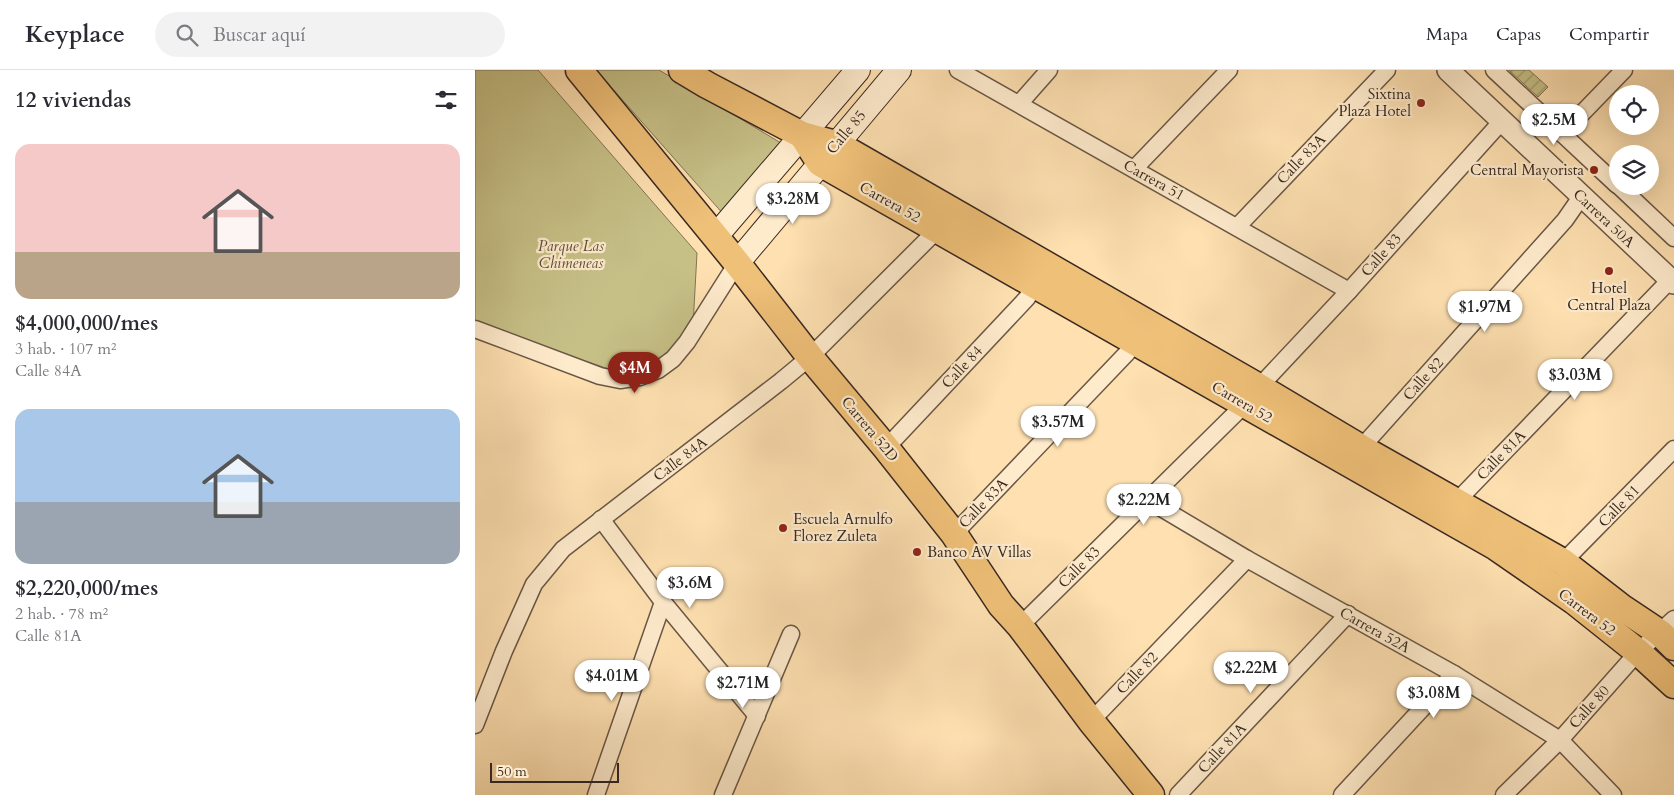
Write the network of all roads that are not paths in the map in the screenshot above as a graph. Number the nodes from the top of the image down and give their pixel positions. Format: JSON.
{"nodes":[{"id":1,"x":579,"y":70,"type":"edge"},
{"id":2,"x":682,"y":70,"type":"edge"},
{"id":3,"x":858,"y":70,"type":"edge"},
{"id":4,"x":899,"y":70,"type":"edge"},
{"id":5,"x":958,"y":70,"type":"edge"},
{"id":6,"x":1049,"y":70,"type":"edge"},
{"id":7,"x":1229,"y":70,"type":"edge"},
{"id":8,"x":1387,"y":70,"type":"edge"},
{"id":9,"x":1448,"y":70,"type":"edge"},
{"id":10,"x":1495,"y":70,"type":"edge"},
{"id":11,"x":1624,"y":70,"type":"edge"},
{"id":12,"x":1019,"y":104,"type":"junction"},
{"id":13,"x":1502,"y":122,"type":"junction"},
{"id":14,"x":1562,"y":134,"type":"junction"},
{"id":15,"x":801,"y":135,"type":"junction"},
{"id":16,"x":828,"y":153,"type":"junction"},
{"id":17,"x":1134,"y":170,"type":"junction"},
{"id":18,"x":1609,"y":178,"type":"edge"},
{"id":19,"x":1628,"y":195,"type":"edge"},
{"id":20,"x":1581,"y":196,"type":"junction"},
{"id":21,"x":1237,"y":227,"type":"junction"},
{"id":22,"x":938,"y":229,"type":"junction"},
{"id":23,"x":715,"y":236,"type":"junction"},
{"id":24,"x":1674,"y":238,"type":"edge"},
{"id":25,"x":737,"y":263,"type":"junction"},
{"id":26,"x":1672,"y":281,"type":"edge"},
{"id":27,"x":1035,"y":284,"type":"junction"},
{"id":28,"x":1349,"y":291,"type":"junction"},
{"id":29,"x":475,"y":329,"type":"edge"},
{"id":30,"x":1136,"y":341,"type":"junction"},
{"id":31,"x":810,"y":357,"type":"junction"},
{"id":32,"x":1252,"y":396,"type":"junction"},
{"id":33,"x":886,"y":448,"type":"junction"},
{"id":34,"x":1361,"y":448,"type":"junction"},
{"id":35,"x":1674,"y":449,"type":"edge"},
{"id":36,"x":1148,"y":500,"type":"junction"},
{"id":37,"x":1457,"y":501,"type":"junction"},
{"id":38,"x":601,"y":519,"type":"junction"},
{"id":39,"x":954,"y":534,"type":"junction"},
{"id":40,"x":1247,"y":559,"type":"junction"},
{"id":41,"x":1563,"y":562,"type":"junction"},
{"id":42,"x":663,"y":602,"type":"junction"},
{"id":43,"x":1348,"y":614,"type":"junction"},
{"id":44,"x":1020,"y":626,"type":"junction"},
{"id":45,"x":1669,"y":633,"type":"edge"},
{"id":46,"x":791,"y":634,"type":"dead end"},
{"id":47,"x":1638,"y":652,"type":"junction"},
{"id":48,"x":1454,"y":674,"type":"junction"},
{"id":49,"x":1674,"y":685,"type":"edge"},
{"id":50,"x":757,"y":716,"type":"junction"},
{"id":51,"x":1091,"y":721,"type":"junction"},
{"id":52,"x":475,"y":726,"type":"edge"},
{"id":53,"x":1560,"y":740,"type":"junction"},
{"id":54,"x":596,"y":795,"type":"edge"},
{"id":55,"x":723,"y":795,"type":"edge"},
{"id":56,"x":1151,"y":795,"type":"edge"},
{"id":57,"x":1178,"y":795,"type":"edge"},
{"id":58,"x":1342,"y":795,"type":"edge"},
{"id":59,"x":1504,"y":795,"type":"edge"},
{"id":60,"x":1613,"y":795,"type":"edge"}],
"edges":[{"from":1,"to":23,"type":"main road","name":"Carrera 52D"},
{"from":2,"to":15,"type":"main road","name":"Carrera 52"},
{"from":3,"to":15,"type":"main road","name":"Calle 85"},
{"from":4,"to":16,"type":"main road","name":"Calle 85"},
{"from":5,"to":12,"type":"street","name":"Carrera 51"},
{"from":6,"to":12,"type":"street"},
{"from":7,"to":17,"type":"street"},
{"from":8,"to":21,"type":"street","name":"Calle 83A"},
{"from":9,"to":13,"type":"street","name":"Carrera 50A"},
{"from":10,"to":14,"type":"street"},
{"from":11,"to":14,"type":"street"},
{"from":12,"to":17,"type":"street","name":"Carrera 51"},
{"from":13,"to":20,"type":"street","name":"Carrera 50A"},
{"from":13,"to":28,"type":"street","name":"Calle 83"},
{"from":14,"to":18,"type":"street"},
{"from":15,"to":16,"type":"main road","name":"Carrera 52"},
{"from":15,"to":23,"type":"main road","name":"Calle 85"},
{"from":16,"to":22,"type":"main road","name":"Carrera 52"},
{"from":16,"to":25,"type":"main road","name":"Calle 85"},
{"from":16,"to":32,"type":"main road","name":"Carrera 52"},
{"from":17,"to":21,"type":"street","name":"Carrera 51"},
{"from":19,"to":24,"type":"street"},
{"from":20,"to":26,"type":"street","name":"Carrera 50A"},
{"from":20,"to":34,"type":"street","name":"Calle 82"},
{"from":21,"to":28,"type":"street","name":"Carrera 51"},
{"from":22,"to":27,"type":"main road","name":"Carrera 52"},
{"from":22,"to":31,"type":"street","name":"Calle 84A"},
{"from":23,"to":25,"type":"main road","name":"Carrera 52D"},
{"from":25,"to":29,"type":"street"},
{"from":25,"to":31,"type":"main road","name":"Carrera 52D"},
{"from":26,"to":37,"type":"street","name":"Calle 81A"},
{"from":27,"to":30,"type":"main road","name":"Carrera 52"},
{"from":27,"to":33,"type":"street","name":"Calle 84"},
{"from":28,"to":32,"type":"street","name":"Calle 83"},
{"from":30,"to":32,"type":"main road","name":"Carrera 52"},
{"from":30,"to":39,"type":"street","name":"Calle 83A"},
{"from":31,"to":33,"type":"main road","name":"Carrera 52D"},
{"from":31,"to":38,"type":"street","name":"Calle 84A"},
{"from":32,"to":34,"type":"main road","name":"Carrera 52"},
{"from":32,"to":36,"type":"street","name":"Calle 83"},
{"from":32,"to":47,"type":"main road","name":"Carrera 52"},
{"from":33,"to":39,"type":"main road","name":"Carrera 52D"},
{"from":34,"to":37,"type":"main road","name":"Carrera 52"},
{"from":35,"to":41,"type":"street","name":"Calle 81"},
{"from":36,"to":40,"type":"street","name":"Carrera 52A"},
{"from":36,"to":44,"type":"street","name":"Calle 83"},
{"from":37,"to":41,"type":"main road","name":"Carrera 52"},
{"from":38,"to":42,"type":"street"},
{"from":38,"to":52,"type":"street","name":"Calle 84A"},
{"from":39,"to":44,"type":"main road","name":"Carrera 52D"},
{"from":40,"to":43,"type":"street","name":"Carrera 52A"},
{"from":40,"to":51,"type":"street","name":"Calle 82"},
{"from":41,"to":45,"type":"main road","name":"Carrera 52"},
{"from":42,"to":50,"type":"street"},
{"from":42,"to":54,"type":"street"},
{"from":43,"to":48,"type":"street","name":"Carrera 52A"},
{"from":43,"to":57,"type":"street","name":"Calle 81A"},
{"from":44,"to":51,"type":"main road","name":"Carrera 52D"},
{"from":45,"to":47,"type":"street","name":"Calle 80"},
{"from":46,"to":50,"type":"street"},
{"from":47,"to":49,"type":"main road","name":"Carrera 52"},
{"from":47,"to":53,"type":"street","name":"Calle 80"},
{"from":48,"to":53,"type":"street","name":"Carrera 52A"},
{"from":48,"to":58,"type":"street"},
{"from":50,"to":55,"type":"street"},
{"from":51,"to":56,"type":"main road","name":"Carrera 52D"},
{"from":53,"to":59,"type":"street","name":"Calle 80"},
{"from":53,"to":60,"type":"street","name":"Carrera 52A"}]}
